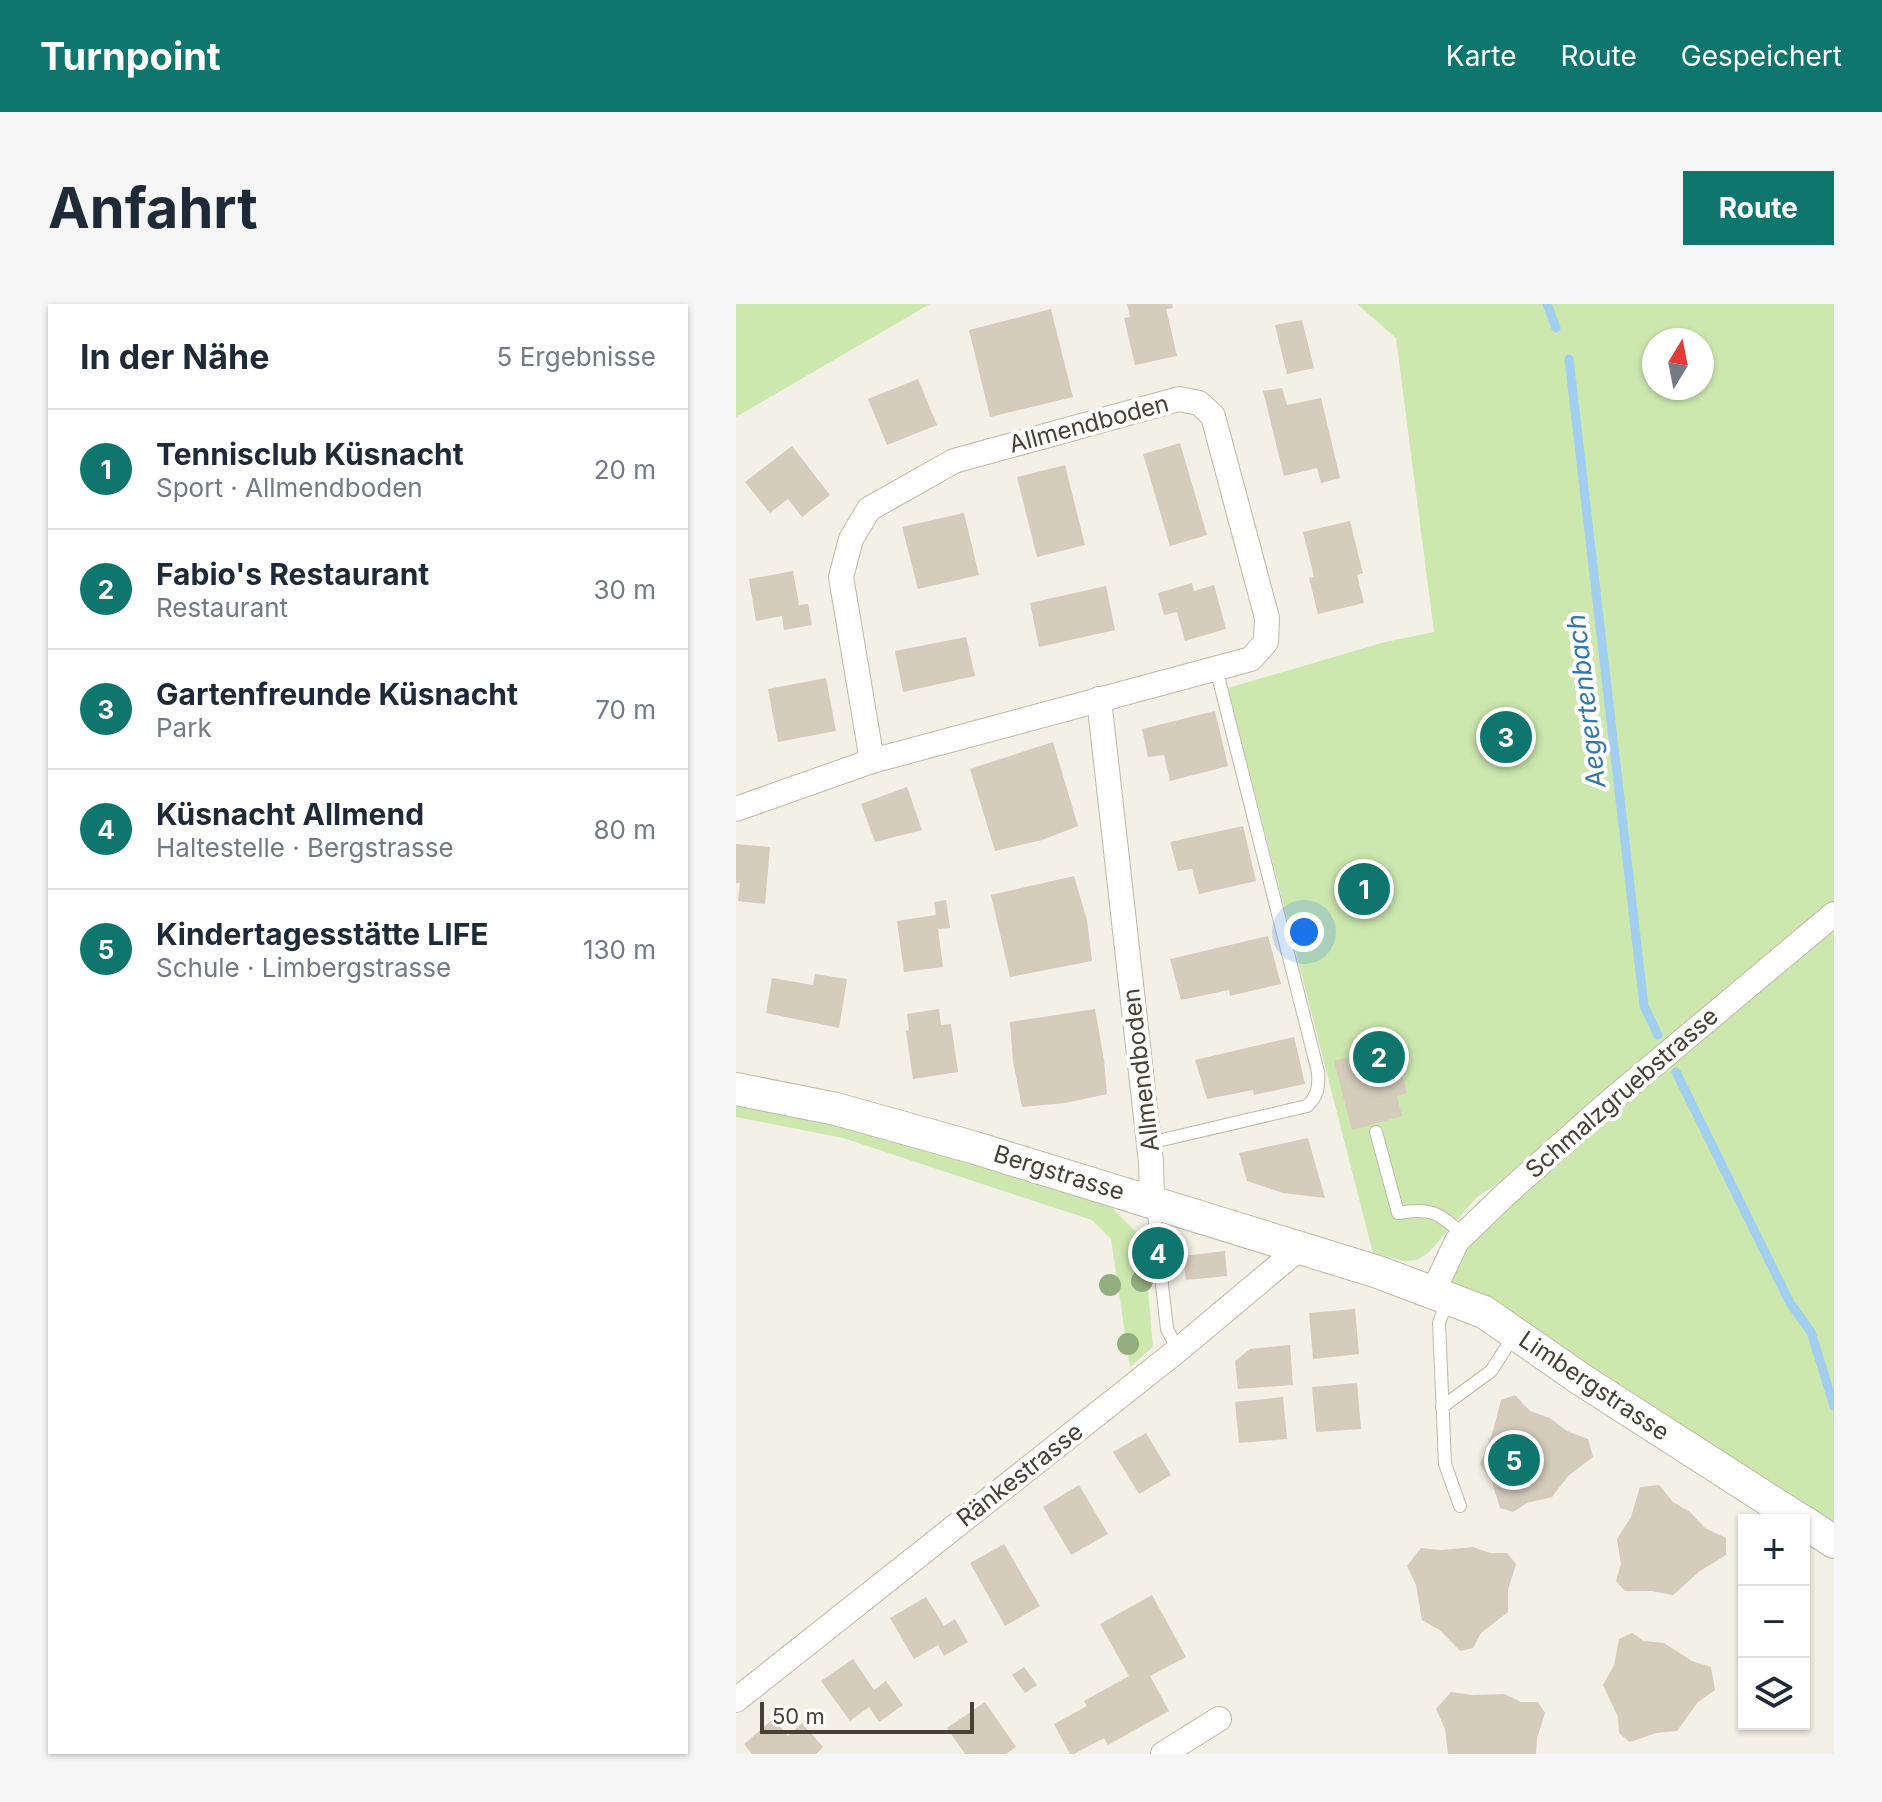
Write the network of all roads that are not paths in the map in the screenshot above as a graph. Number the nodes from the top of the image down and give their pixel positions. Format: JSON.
{"nodes":[{"id":1,"x":1216,"y":668,"type":"junction"},
{"id":2,"x":1099,"y":699,"type":"junction"},
{"id":3,"x":872,"y":761,"type":"junction"},
{"id":4,"x":736,"y":809,"type":"edge"},
{"id":5,"x":1834,"y":914,"type":"edge"},
{"id":6,"x":736,"y":1089,"type":"edge"},
{"id":7,"x":1376,"y":1132,"type":"dead end"},
{"id":8,"x":1149,"y":1143,"type":"junction"},
{"id":9,"x":1152,"y":1202,"type":"junction"},
{"id":10,"x":1463,"y":1235,"type":"junction"},
{"id":11,"x":1301,"y":1247,"type":"junction"},
{"id":12,"x":1378,"y":1272,"type":"joint"},
{"id":13,"x":1441,"y":1295,"type":"junction"},
{"id":14,"x":1516,"y":1333,"type":"junction"},
{"id":15,"x":1178,"y":1350,"type":"junction"},
{"id":16,"x":1442,"y":1407,"type":"junction"},
{"id":17,"x":1460,"y":1506,"type":"dead end"},
{"id":18,"x":1791,"y":1514,"type":"edge"},
{"id":19,"x":1810,"y":1526,"type":"edge"},
{"id":20,"x":1834,"y":1542,"type":"edge"},
{"id":21,"x":736,"y":1700,"type":"edge"},
{"id":22,"x":1219,"y":1719,"type":"dead end"},
{"id":23,"x":1163,"y":1754,"type":"edge"}],
"edges":[{"from":1,"to":2,"type":"street","name":"Allmendboden"},
{"from":1,"to":3,"type":"street","name":"Allmendboden"},
{"from":1,"to":8,"type":"lane"},
{"from":2,"to":3,"type":"street","name":"Allmendboden"},
{"from":2,"to":8,"type":"street","name":"Allmendboden"},
{"from":3,"to":4,"type":"street","name":"Allmendboden"},
{"from":5,"to":10,"type":"street","name":"Schmalzgruebstrasse"},
{"from":6,"to":9,"type":"street","name":"Bergstrasse"},
{"from":7,"to":10,"type":"lane"},
{"from":8,"to":9,"type":"street","name":"Allmendboden"},
{"from":9,"to":11,"type":"street","name":"Bergstrasse"},
{"from":9,"to":15,"type":"lane"},
{"from":10,"to":13,"type":"street","name":"Schmalzgruebstrasse"},
{"from":11,"to":12,"type":"street","name":"Bergstrasse"},
{"from":11,"to":15,"type":"street","name":"Ränkestrasse"},
{"from":12,"to":13,"type":"street","name":"Limbergstrasse"},
{"from":13,"to":14,"type":"street","name":"Limbergstrasse"},
{"from":13,"to":16,"type":"lane"},
{"from":14,"to":16,"type":"lane"},
{"from":14,"to":18,"type":"street","name":"Limbergstrasse"},
{"from":15,"to":21,"type":"street","name":"Ränkestrasse"},
{"from":16,"to":17,"type":"lane"},
{"from":19,"to":20,"type":"street","name":"Limbergstrasse"},
{"from":22,"to":23,"type":"street"}]}
